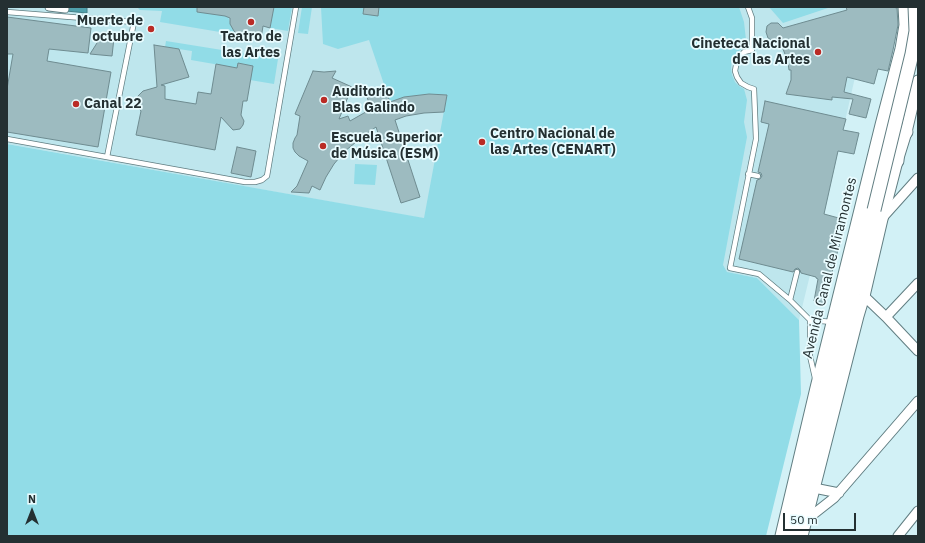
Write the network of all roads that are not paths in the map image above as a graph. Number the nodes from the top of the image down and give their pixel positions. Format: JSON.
{"nodes":[{"id":1,"x":49,"y":7,"type":"edge"},
{"id":2,"x":296,"y":7,"type":"edge"},
{"id":3,"x":748,"y":7,"type":"edge"},
{"id":4,"x":905,"y":7,"type":"edge"},
{"id":5,"x":915,"y":7,"type":"edge"},
{"id":6,"x":64,"y":9,"type":"dead end"},
{"id":7,"x":7,"y":12,"type":"edge"},
{"id":8,"x":918,"y":81,"type":"edge"},
{"id":9,"x":882,"y":125,"type":"junction"},
{"id":10,"x":906,"y":132,"type":"junction"},
{"id":11,"x":7,"y":139,"type":"edge"},
{"id":12,"x":876,"y":149,"type":"junction"},
{"id":13,"x":107,"y":157,"type":"junction"},
{"id":14,"x":897,"y":161,"type":"junction"},
{"id":15,"x":748,"y":174,"type":"junction"},
{"id":16,"x":758,"y":176,"type":"dead end"},
{"id":17,"x":918,"y":178,"type":"edge"},
{"id":18,"x":878,"y":214,"type":"junction"},
{"id":19,"x":797,"y":272,"type":"dead end"},
{"id":20,"x":918,"y":283,"type":"edge"},
{"id":21,"x":864,"y":296,"type":"junction"},
{"id":22,"x":790,"y":300,"type":"junction"},
{"id":23,"x":858,"y":316,"type":"junction"},
{"id":24,"x":886,"y":317,"type":"junction"},
{"id":25,"x":810,"y":320,"type":"junction"},
{"id":26,"x":834,"y":322,"type":"junction"},
{"id":27,"x":840,"y":350,"type":"junction"},
{"id":28,"x":918,"y":351,"type":"edge"},
{"id":29,"x":817,"y":388,"type":"junction"},
{"id":30,"x":918,"y":400,"type":"edge"},
{"id":31,"x":814,"y":488,"type":"junction"},
{"id":32,"x":839,"y":493,"type":"junction"},
{"id":33,"x":918,"y":510,"type":"edge"},
{"id":34,"x":806,"y":520,"type":"junction"},
{"id":35,"x":782,"y":536,"type":"edge"},
{"id":36,"x":793,"y":536,"type":"edge"},
{"id":37,"x":802,"y":536,"type":"edge"},
{"id":38,"x":898,"y":536,"type":"edge"}],
"edges":[{"from":1,"to":6,"type":"street"},
{"from":2,"to":13,"type":"lane"},
{"from":3,"to":15,"type":"lane"},
{"from":4,"to":9,"type":"main road","name":"Avenida Canal de Miramontes"},
{"from":5,"to":18,"type":"main road","bridge":true},
{"from":7,"to":13,"type":"lane"},
{"from":8,"to":10,"type":"street","name":"Avenida Canal de Miramontes"},
{"from":9,"to":10,"type":"main road"},
{"from":9,"to":12,"type":"main road","name":"Avenida Canal de Miramontes"},
{"from":10,"to":14,"type":"street","name":"Avenida Canal de Miramontes"},
{"from":11,"to":13,"type":"lane"},
{"from":12,"to":14,"type":"main road"},
{"from":12,"to":26,"type":"main road","name":"Avenida Canal de Miramontes"},
{"from":14,"to":18,"type":"street","name":"Avenida Canal de Miramontes"},
{"from":15,"to":16,"type":"lane"},
{"from":15,"to":22,"type":"lane"},
{"from":17,"to":18,"type":"street"},
{"from":18,"to":21,"type":"street","name":"Avenida Canal de Miramontes"},
{"from":18,"to":27,"type":"main road","name":"Avenida Canal de Miramontes"},
{"from":19,"to":22,"type":"lane"},
{"from":20,"to":24,"type":"street"},
{"from":21,"to":23,"type":"street","name":"Avenida Canal de Miramontes"},
{"from":21,"to":24,"type":"street"},
{"from":22,"to":25,"type":"lane"},
{"from":23,"to":27,"type":"main road"},
{"from":23,"to":31,"type":"street","name":"Avenida Canal de Miramontes"},
{"from":24,"to":28,"type":"street"},
{"from":25,"to":26,"type":"lane"},
{"from":25,"to":29,"type":"lane"},
{"from":26,"to":29,"type":"main road","name":"Avenida Canal de Miramontes"},
{"from":27,"to":36,"type":"main road","name":"Avenida Canal de Miramontes"},
{"from":29,"to":35,"type":"main road","name":"Avenida Canal de Miramontes"},
{"from":30,"to":32,"type":"street"},
{"from":31,"to":32,"type":"street"},
{"from":31,"to":34,"type":"street","name":"Avenida Canal de Miramontes"},
{"from":32,"to":34,"type":"street"},
{"from":33,"to":38,"type":"street"},
{"from":34,"to":37,"type":"street","name":"Avenida Canal de Miramontes"}]}
